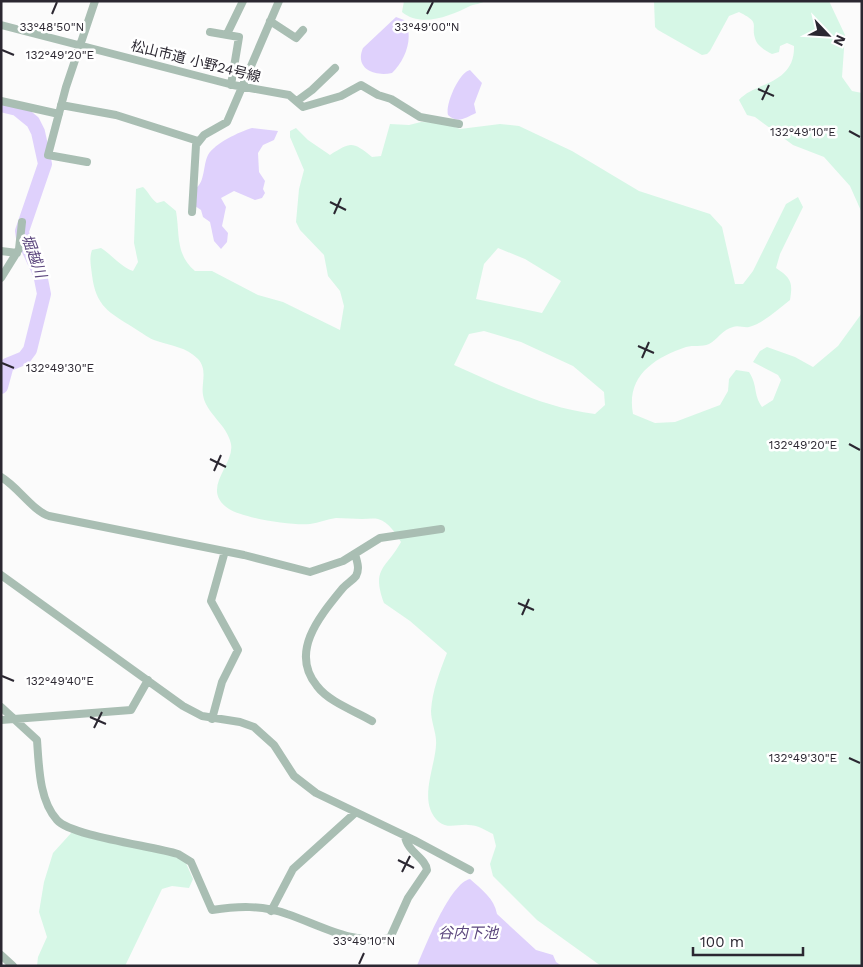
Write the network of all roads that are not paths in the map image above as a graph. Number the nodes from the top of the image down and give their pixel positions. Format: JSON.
{"nodes":[{"id":1,"x":95,"y":1,"type":"edge"},
{"id":2,"x":243,"y":1,"type":"edge"},
{"id":3,"x":279,"y":1,"type":"edge"},
{"id":4,"x":270,"y":21,"type":"junction"},
{"id":5,"x":1,"y":25,"type":"edge"},
{"id":6,"x":303,"y":30,"type":"dead end"},
{"id":7,"x":210,"y":32,"type":"dead end"},
{"id":8,"x":226,"y":34,"type":"junction"},
{"id":9,"x":81,"y":44,"type":"junction"},
{"id":10,"x":335,"y":68,"type":"dead end"},
{"id":11,"x":231,"y":85,"type":"junction"},
{"id":12,"x":242,"y":86,"type":"junction"},
{"id":13,"x":1,"y":100,"type":"edge"},
{"id":14,"x":297,"y":101,"type":"junction"},
{"id":15,"x":62,"y":105,"type":"junction"},
{"id":16,"x":59,"y":114,"type":"junction"},
{"id":17,"x":459,"y":124,"type":"dead end"},
{"id":18,"x":198,"y":141,"type":"junction"},
{"id":19,"x":87,"y":162,"type":"dead end"},
{"id":20,"x":192,"y":212,"type":"dead end"},
{"id":21,"x":22,"y":222,"type":"dead end"},
{"id":22,"x":1,"y":251,"type":"edge"},
{"id":23,"x":17,"y":253,"type":"junction"},
{"id":24,"x":1,"y":278,"type":"edge"},
{"id":25,"x":1,"y":477,"type":"edge"},
{"id":26,"x":441,"y":529,"type":"dead end"},
{"id":27,"x":225,"y":551,"type":"junction"},
{"id":28,"x":355,"y":554,"type":"junction"},
{"id":29,"x":1,"y":575,"type":"edge"},
{"id":30,"x":148,"y":680,"type":"junction"},
{"id":31,"x":1,"y":707,"type":"edge"},
{"id":32,"x":212,"y":719,"type":"junction"},
{"id":33,"x":1,"y":720,"type":"edge"},
{"id":34,"x":15,"y":720,"type":"junction"},
{"id":35,"x":372,"y":721,"type":"dead end"},
{"id":36,"x":355,"y":813,"type":"junction"},
{"id":37,"x":405,"y":836,"type":"junction"},
{"id":38,"x":470,"y":870,"type":"dead end"},
{"id":39,"x":271,"y":911,"type":"junction"},
{"id":40,"x":1,"y":955,"type":"edge"},
{"id":41,"x":13,"y":966,"type":"edge"}],
"edges":[{"from":1,"to":9,"type":"street"},
{"from":2,"to":8,"type":"street"},
{"from":3,"to":4,"type":"street"},
{"from":4,"to":6,"type":"street"},
{"from":4,"to":12,"type":"street"},
{"from":5,"to":9,"type":"street","name":"松山市道 小野24号線"},
{"from":7,"to":8,"type":"street"},
{"from":8,"to":11,"type":"street"},
{"from":9,"to":11,"type":"street","name":"松山市道 小野24号線"},
{"from":9,"to":15,"type":"street"},
{"from":10,"to":14,"type":"street"},
{"from":11,"to":12,"type":"street","name":"松山市道 小野24号線"},
{"from":12,"to":14,"type":"street","name":"松山市道 小野24号線"},
{"from":12,"to":18,"type":"street"},
{"from":13,"to":16,"type":"street"},
{"from":14,"to":17,"type":"street","name":"松山市道 小野24号線"},
{"from":15,"to":16,"type":"street"},
{"from":15,"to":18,"type":"street"},
{"from":16,"to":19,"type":"street"},
{"from":18,"to":20,"type":"street"},
{"from":21,"to":23,"type":"street"},
{"from":22,"to":23,"type":"street"},
{"from":23,"to":24,"type":"street"},
{"from":25,"to":27,"type":"street"},
{"from":26,"to":28,"type":"street"},
{"from":27,"to":28,"type":"street"},
{"from":27,"to":32,"type":"street"},
{"from":28,"to":35,"type":"street"},
{"from":29,"to":30,"type":"street"},
{"from":30,"to":32,"type":"street"},
{"from":30,"to":34,"type":"street"},
{"from":31,"to":34,"type":"street"},
{"from":32,"to":36,"type":"street"},
{"from":33,"to":34,"type":"street"},
{"from":34,"to":39,"type":"street"},
{"from":36,"to":37,"type":"street"},
{"from":36,"to":39,"type":"street"},
{"from":37,"to":38,"type":"street"},
{"from":37,"to":39,"type":"street"},
{"from":40,"to":41,"type":"street"}]}
